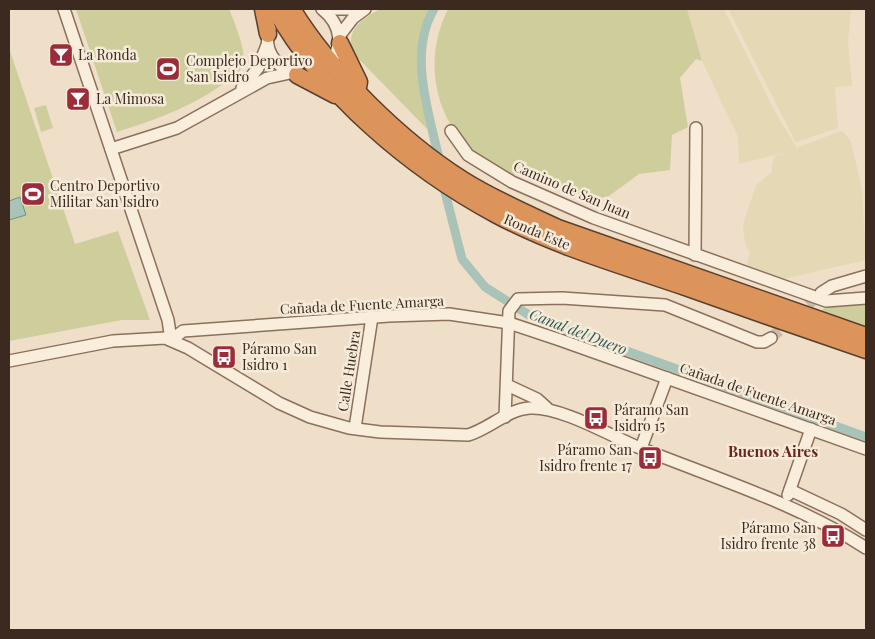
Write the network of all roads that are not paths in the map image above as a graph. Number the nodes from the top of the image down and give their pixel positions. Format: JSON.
{"nodes":[{"id":1,"x":64,"y":9,"type":"edge"},
{"id":2,"x":263,"y":9,"type":"edge"},
{"id":3,"x":322,"y":9,"type":"edge"},
{"id":4,"x":349,"y":9,"type":"edge"},
{"id":5,"x":365,"y":9,"type":"edge"},
{"id":6,"x":283,"y":10,"type":"edge"},
{"id":7,"x":267,"y":39,"type":"junction"},
{"id":8,"x":340,"y":39,"type":"junction"},
{"id":9,"x":326,"y":67,"type":"junction"},
{"id":10,"x":294,"y":74,"type":"junction"},
{"id":11,"x":352,"y":96,"type":"junction"},
{"id":12,"x":233,"y":97,"type":"junction"},
{"id":13,"x":696,"y":128,"type":"dead end"},
{"id":14,"x":451,"y":131,"type":"dead end"},
{"id":15,"x":111,"y":149,"type":"junction"},
{"id":16,"x":460,"y":185,"type":"junction"},
{"id":17,"x":695,"y":255,"type":"junction"},
{"id":18,"x":866,"y":276,"type":"edge"},
{"id":19,"x":821,"y":293,"type":"tunnel mouth"},
{"id":20,"x":866,"y":298,"type":"edge"},
{"id":21,"x":372,"y":318,"type":"junction"},
{"id":22,"x":509,"y":323,"type":"junction"},
{"id":23,"x":866,"y":336,"type":"edge"},
{"id":24,"x":771,"y":338,"type":"tunnel mouth"},
{"id":25,"x":171,"y":340,"type":"junction"},
{"id":26,"x":866,"y":350,"type":"edge"},
{"id":27,"x":9,"y":361,"type":"edge"},
{"id":28,"x":667,"y":378,"type":"junction"},
{"id":29,"x":508,"y":385,"type":"junction"},
{"id":30,"x":547,"y":408,"type":"junction"},
{"id":31,"x":506,"y":416,"type":"junction"},
{"id":32,"x":355,"y":428,"type":"junction"},
{"id":33,"x":811,"y":429,"type":"junction"},
{"id":34,"x":640,"y":448,"type":"junction"},
{"id":35,"x":866,"y":449,"type":"edge"},
{"id":36,"x":790,"y":490,"type":"junction"},
{"id":37,"x":785,"y":503,"type":"junction"},
{"id":38,"x":866,"y":530,"type":"edge"},
{"id":39,"x":866,"y":548,"type":"edge"}],
"edges":[{"from":1,"to":15,"type":"street"},
{"from":2,"to":7,"type":"highway"},
{"from":3,"to":4,"type":"street"},
{"from":3,"to":8,"type":"street"},
{"from":5,"to":8,"type":"street"},
{"from":6,"to":7,"type":"street"},
{"from":6,"to":9,"type":"highway","name":"Ronda Este"},
{"from":7,"to":10,"type":"street"},
{"from":7,"to":12,"type":"street"},
{"from":8,"to":9,"type":"street"},
{"from":8,"to":11,"type":"highway"},
{"from":9,"to":10,"type":"street"},
{"from":9,"to":11,"type":"highway","name":"Ronda Este"},
{"from":10,"to":11,"type":"highway"},
{"from":10,"to":12,"type":"street"},
{"from":11,"to":16,"type":"highway","name":"Ronda Este"},
{"from":12,"to":15,"type":"street"},
{"from":13,"to":17,"type":"street"},
{"from":14,"to":17,"type":"street","name":"Camino de San Juan"},
{"from":15,"to":25,"type":"street"},
{"from":16,"to":23,"type":"highway","name":"Ronda Este"},
{"from":16,"to":26,"type":"highway","name":"Ronda Este"},
{"from":17,"to":20,"type":"street","name":"Camino de San Juan"},
{"from":18,"to":19,"type":"street"},
{"from":21,"to":22,"type":"street","name":"Cañada de Fuente Amarga"},
{"from":21,"to":25,"type":"street","name":"Cañada de Fuente Amarga"},
{"from":21,"to":32,"type":"street","name":"Calle Huebra"},
{"from":22,"to":24,"type":"street"},
{"from":22,"to":28,"type":"street","name":"Cañada de Fuente Amarga"},
{"from":22,"to":29,"type":"street"},
{"from":25,"to":27,"type":"street"},
{"from":25,"to":32,"type":"street"},
{"from":28,"to":33,"type":"street","name":"Cañada de Fuente Amarga"},
{"from":28,"to":34,"type":"street"},
{"from":29,"to":30,"type":"street"},
{"from":29,"to":31,"type":"street"},
{"from":30,"to":31,"type":"street"},
{"from":30,"to":34,"type":"street"},
{"from":31,"to":32,"type":"street"},
{"from":33,"to":35,"type":"street","name":"Cañada de Fuente Amarga"},
{"from":33,"to":36,"type":"street"},
{"from":34,"to":37,"type":"street"},
{"from":36,"to":37,"type":"street"},
{"from":36,"to":38,"type":"street"},
{"from":37,"to":39,"type":"street"}]}
